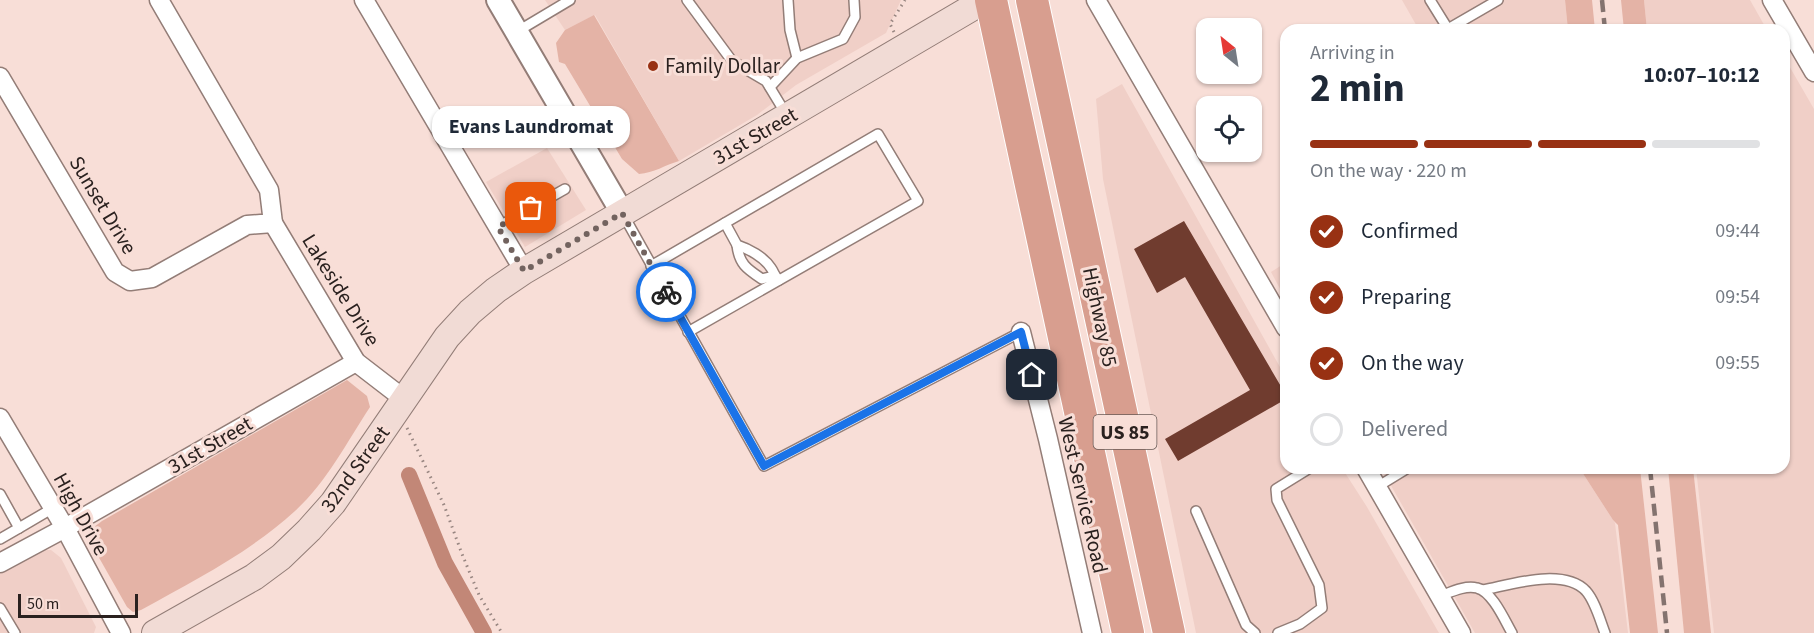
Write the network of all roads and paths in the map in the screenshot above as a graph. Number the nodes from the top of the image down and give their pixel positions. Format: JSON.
{"nodes":[{"id":1,"x":159,"y":0,"type":"edge"},
{"id":2,"x":364,"y":0,"type":"edge"},
{"id":3,"x":498,"y":0,"type":"edge"},
{"id":4,"x":570,"y":0,"type":"edge"},
{"id":5,"x":687,"y":0,"type":"edge"},
{"id":6,"x":789,"y":0,"type":"edge"},
{"id":7,"x":854,"y":0,"type":"edge"},
{"id":8,"x":905,"y":0,"type":"edge"},
{"id":9,"x":985,"y":0,"type":"edge"},
{"id":10,"x":991,"y":0,"type":"edge"},
{"id":11,"x":1032,"y":0,"type":"edge"},
{"id":12,"x":1096,"y":0,"type":"edge"},
{"id":13,"x":1430,"y":0,"type":"edge"},
{"id":14,"x":1498,"y":0,"type":"edge"},
{"id":15,"x":1772,"y":0,"type":"edge"},
{"id":16,"x":1445,"y":24,"type":"edge"},
{"id":17,"x":1457,"y":24,"type":"edge"},
{"id":18,"x":1786,"y":24,"type":"edge"},
{"id":19,"x":1790,"y":31,"type":"edge"},
{"id":20,"x":516,"y":32,"type":"junction"},
{"id":21,"x":899,"y":38,"type":"dead end"},
{"id":22,"x":797,"y":58,"type":"junction"},
{"id":23,"x":1814,"y":72,"type":"edge"},
{"id":24,"x":0,"y":76,"type":"edge"},
{"id":25,"x":770,"y":87,"type":"junction"},
{"id":26,"x":788,"y":117,"type":"junction"},
{"id":27,"x":565,"y":189,"type":"dead end"},
{"id":28,"x":622,"y":213,"type":"junction"},
{"id":29,"x":273,"y":223,"type":"junction"},
{"id":30,"x":725,"y":223,"type":"junction"},
{"id":31,"x":498,"y":227,"type":"junction"},
{"id":32,"x":737,"y":245,"type":"junction"},
{"id":33,"x":651,"y":266,"type":"junction"},
{"id":34,"x":524,"y":271,"type":"junction"},
{"id":35,"x":776,"y":278,"type":"junction"},
{"id":36,"x":1280,"y":318,"type":"edge"},
{"id":37,"x":688,"y":332,"type":"junction"},
{"id":38,"x":1021,"y":332,"type":"joint"},
{"id":39,"x":356,"y":362,"type":"junction"},
{"id":40,"x":399,"y":407,"type":"junction"},
{"id":41,"x":0,"y":418,"type":"edge"},
{"id":42,"x":1300,"y":474,"type":"edge"},
{"id":43,"x":1369,"y":474,"type":"edge"},
{"id":44,"x":1398,"y":474,"type":"edge"},
{"id":45,"x":1377,"y":487,"type":"junction"},
{"id":46,"x":0,"y":494,"type":"edge"},
{"id":47,"x":53,"y":508,"type":"junction"},
{"id":48,"x":1196,"y":511,"type":"dead end"},
{"id":49,"x":20,"y":528,"type":"junction"},
{"id":50,"x":65,"y":528,"type":"junction"},
{"id":51,"x":0,"y":539,"type":"edge"},
{"id":52,"x":0,"y":563,"type":"edge"},
{"id":53,"x":1483,"y":590,"type":"junction"},
{"id":54,"x":1440,"y":596,"type":"junction"},
{"id":55,"x":0,"y":608,"type":"edge"},
{"id":56,"x":12,"y":632,"type":"edge"},
{"id":57,"x":1601,"y":632,"type":"edge"},
{"id":58,"x":121,"y":633,"type":"edge"},
{"id":59,"x":155,"y":633,"type":"edge"},
{"id":60,"x":502,"y":633,"type":"edge"},
{"id":61,"x":1092,"y":633,"type":"edge"},
{"id":62,"x":1128,"y":633,"type":"edge"},
{"id":63,"x":1169,"y":633,"type":"edge"},
{"id":64,"x":1256,"y":633,"type":"edge"},
{"id":65,"x":1278,"y":633,"type":"edge"},
{"id":66,"x":1461,"y":633,"type":"edge"},
{"id":67,"x":1512,"y":633,"type":"edge"}],
"edges":[{"from":1,"to":29,"type":"street"},
{"from":2,"to":31,"type":"street"},
{"from":3,"to":20,"type":"street"},
{"from":4,"to":20,"type":"lane"},
{"from":5,"to":25,"type":"lane"},
{"from":6,"to":22,"type":"lane"},
{"from":7,"to":22,"type":"lane"},
{"from":8,"to":21,"type":"path"},
{"from":9,"to":26,"type":"main road","name":"31st Street"},
{"from":10,"to":62,"type":"highway","name":"Highway 85","number":"US 85"},
{"from":11,"to":63,"type":"highway","name":"Highway 85","number":"US 85"},
{"from":12,"to":36,"type":"street"},
{"from":13,"to":16,"type":"lane"},
{"from":14,"to":17,"type":"lane"},
{"from":15,"to":18,"type":"street"},
{"from":19,"to":23,"type":"street"},
{"from":20,"to":28,"type":"street"},
{"from":22,"to":25,"type":"lane"},
{"from":24,"to":29,"type":"street","name":"Sunset Drive"},
{"from":25,"to":26,"type":"lane"},
{"from":26,"to":28,"type":"main road","name":"31st Street"},
{"from":27,"to":31,"type":"lane"},
{"from":28,"to":33,"type":"lane"},
{"from":28,"to":34,"type":"main road","name":"31st Street"},
{"from":29,"to":39,"type":"street","name":"Lakeside Drive"},
{"from":30,"to":32,"type":"lane"},
{"from":30,"to":33,"type":"lane"},
{"from":30,"to":35,"type":"lane"},
{"from":31,"to":34,"type":"street"},
{"from":32,"to":35,"type":"lane"},
{"from":32,"to":35,"type":"lane"},
{"from":33,"to":37,"type":"lane"},
{"from":34,"to":40,"type":"main road","name":"32nd Street"},
{"from":35,"to":37,"type":"lane"},
{"from":37,"to":38,"type":"lane"},
{"from":38,"to":61,"type":"street","name":"West Service Road"},
{"from":39,"to":40,"type":"street","name":"Lakeside Drive"},
{"from":39,"to":50,"type":"street","name":"31st Street"},
{"from":40,"to":59,"type":"main road","name":"32nd Street"},
{"from":40,"to":60,"type":"path"},
{"from":41,"to":47,"type":"street","name":"High Drive"},
{"from":42,"to":65,"type":"lane"},
{"from":43,"to":45,"type":"street"},
{"from":44,"to":45,"type":"lane"},
{"from":45,"to":54,"type":"street"},
{"from":46,"to":49,"type":"lane"},
{"from":47,"to":49,"type":"lane"},
{"from":47,"to":50,"type":"street","name":"High Drive"},
{"from":48,"to":64,"type":"lane"},
{"from":49,"to":51,"type":"lane"},
{"from":50,"to":52,"type":"street","name":"31st Street"},
{"from":50,"to":58,"type":"street","name":"High Drive"},
{"from":53,"to":54,"type":"lane"},
{"from":53,"to":57,"type":"lane"},
{"from":53,"to":67,"type":"lane"},
{"from":54,"to":66,"type":"street"},
{"from":55,"to":56,"type":"lane"}]}
